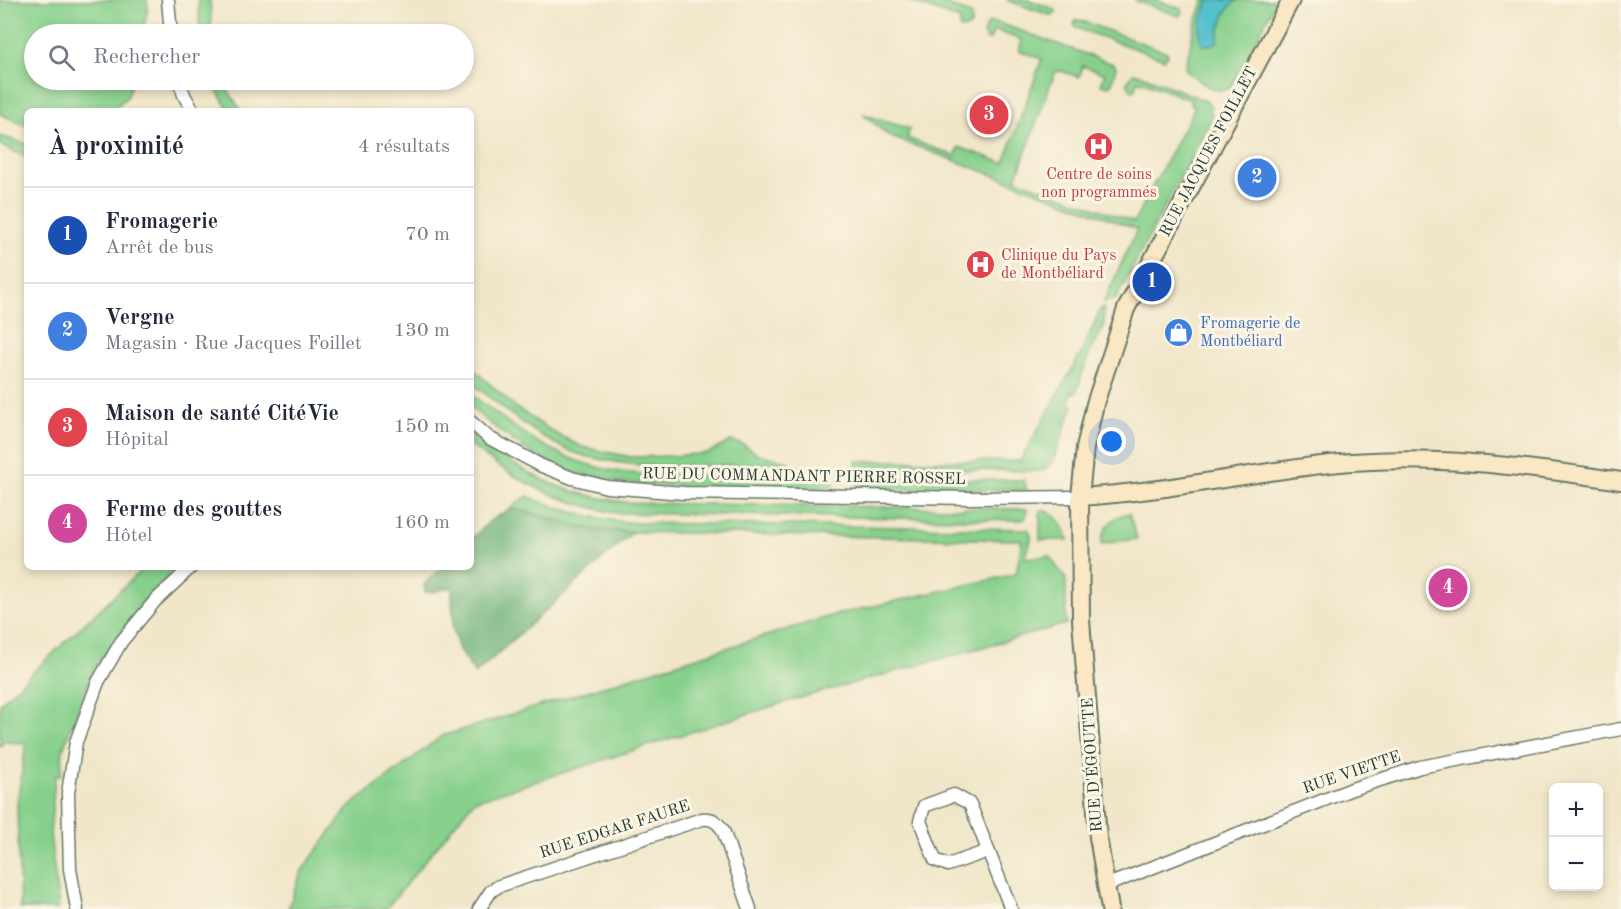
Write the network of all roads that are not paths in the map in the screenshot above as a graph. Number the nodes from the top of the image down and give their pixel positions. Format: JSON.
{"nodes":[{"id":1,"x":168,"y":0,"type":"edge"},
{"id":2,"x":1291,"y":0,"type":"edge"},
{"id":3,"x":170,"y":24,"type":"edge"},
{"id":4,"x":182,"y":90,"type":"edge"},
{"id":5,"x":191,"y":108,"type":"edge"},
{"id":6,"x":474,"y":425,"type":"edge"},
{"id":7,"x":1621,"y":481,"type":"edge"},
{"id":8,"x":1080,"y":497,"type":"junction"},
{"id":9,"x":188,"y":570,"type":"edge"},
{"id":10,"x":1081,"y":620,"type":"joint"},
{"id":11,"x":1621,"y":729,"type":"edge"},
{"id":12,"x":988,"y":851,"type":"junction"},
{"id":13,"x":1105,"y":886,"type":"junction"},
{"id":14,"x":76,"y":909,"type":"edge"},
{"id":15,"x":479,"y":909,"type":"edge"},
{"id":16,"x":750,"y":909,"type":"edge"},
{"id":17,"x":1011,"y":909,"type":"edge"},
{"id":18,"x":1110,"y":909,"type":"edge"}],
"edges":[{"from":1,"to":3,"type":"street"},
{"from":2,"to":8,"type":"main road","name":"RUE JACQUES FOILLET"},
{"from":4,"to":5,"type":"street"},
{"from":6,"to":8,"type":"street","name":"RUE DU COMMANDANT PIERRE ROSSEL"},
{"from":7,"to":8,"type":"main road"},
{"from":8,"to":10,"type":"main road","name":"RUE JACQUES FOILLET"},
{"from":9,"to":14,"type":"street"},
{"from":10,"to":13,"type":"main road","name":"RUE D'ÉGOUTTE"},
{"from":11,"to":13,"type":"street","name":"RUE VIETTE"},
{"from":12,"to":12,"type":"street"},
{"from":12,"to":17,"type":"street"},
{"from":13,"to":18,"type":"main road","name":"RUE D'ÉGOUTTE"},
{"from":15,"to":16,"type":"street","name":"RUE EDGAR FAURE"}]}
